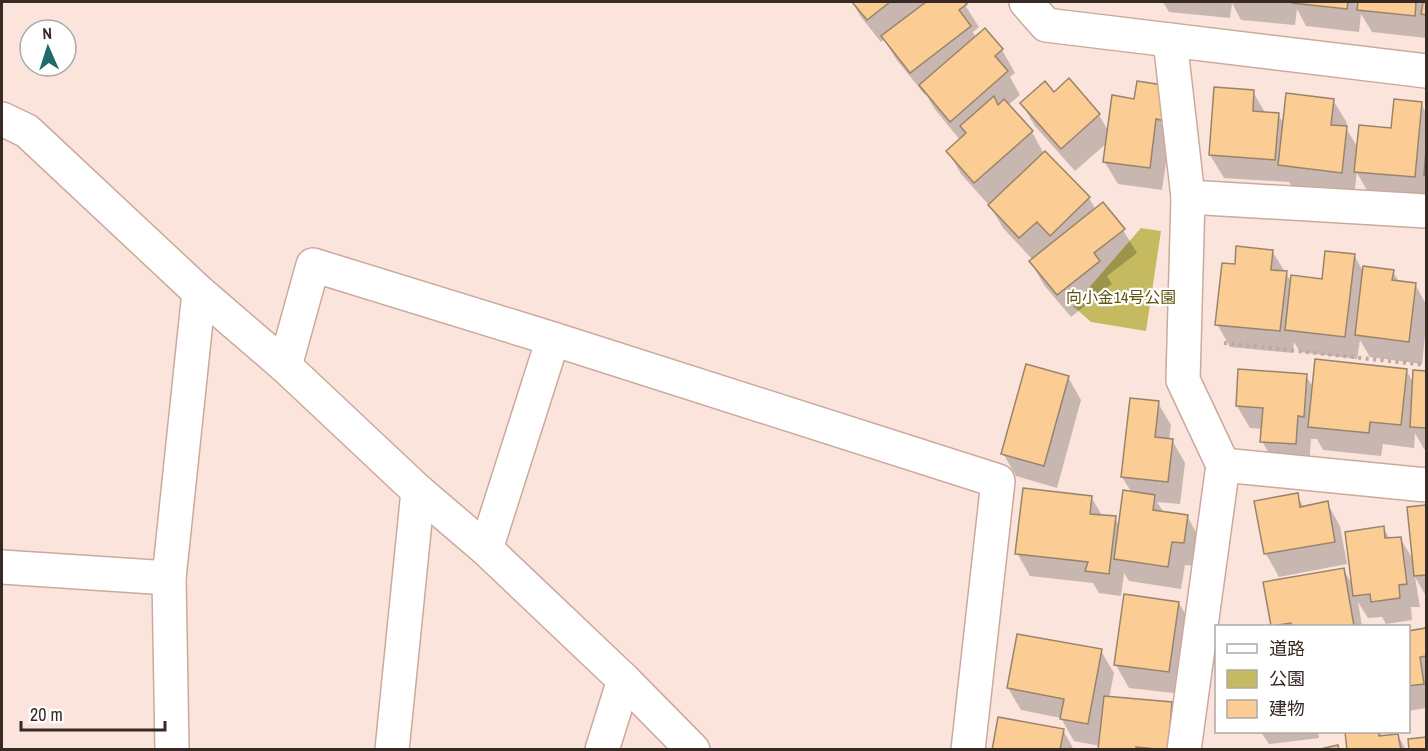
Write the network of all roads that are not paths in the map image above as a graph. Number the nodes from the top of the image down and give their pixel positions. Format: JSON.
{"nodes":[{"id":1,"x":1026,"y":2,"type":"edge"},
{"id":2,"x":1170,"y":40,"type":"junction"},
{"id":3,"x":1426,"y":71,"type":"edge"},
{"id":4,"x":2,"y":118,"type":"edge"},
{"id":5,"x":1188,"y":197,"type":"junction"},
{"id":6,"x":1426,"y":211,"type":"edge"},
{"id":7,"x":199,"y":292,"type":"junction"},
{"id":8,"x":553,"y":339,"type":"junction"},
{"id":9,"x":285,"y":366,"type":"junction"},
{"id":10,"x":1223,"y":465,"type":"junction"},
{"id":11,"x":1426,"y":485,"type":"edge"},
{"id":12,"x":418,"y":490,"type":"junction"},
{"id":13,"x":486,"y":549,"type":"junction"},
{"id":14,"x":2,"y":567,"type":"edge"},
{"id":15,"x":169,"y":578,"type":"junction"},
{"id":16,"x":624,"y":680,"type":"junction"},
{"id":17,"x":172,"y":750,"type":"edge"},
{"id":18,"x":392,"y":750,"type":"edge"},
{"id":19,"x":602,"y":750,"type":"edge"},
{"id":20,"x":693,"y":750,"type":"edge"},
{"id":21,"x":969,"y":750,"type":"edge"},
{"id":22,"x":1184,"y":750,"type":"edge"}],
"edges":[{"from":1,"to":2,"type":"street"},
{"from":2,"to":3,"type":"street"},
{"from":2,"to":5,"type":"street"},
{"from":4,"to":7,"type":"street"},
{"from":5,"to":6,"type":"street"},
{"from":5,"to":10,"type":"street"},
{"from":7,"to":9,"type":"street"},
{"from":7,"to":15,"type":"street"},
{"from":8,"to":9,"type":"street"},
{"from":8,"to":13,"type":"street"},
{"from":8,"to":21,"type":"street"},
{"from":9,"to":12,"type":"street"},
{"from":10,"to":11,"type":"street"},
{"from":10,"to":22,"type":"street"},
{"from":12,"to":13,"type":"street"},
{"from":12,"to":18,"type":"street"},
{"from":13,"to":16,"type":"street"},
{"from":14,"to":15,"type":"street"},
{"from":15,"to":17,"type":"street"},
{"from":16,"to":19,"type":"street"},
{"from":16,"to":20,"type":"street"}]}
